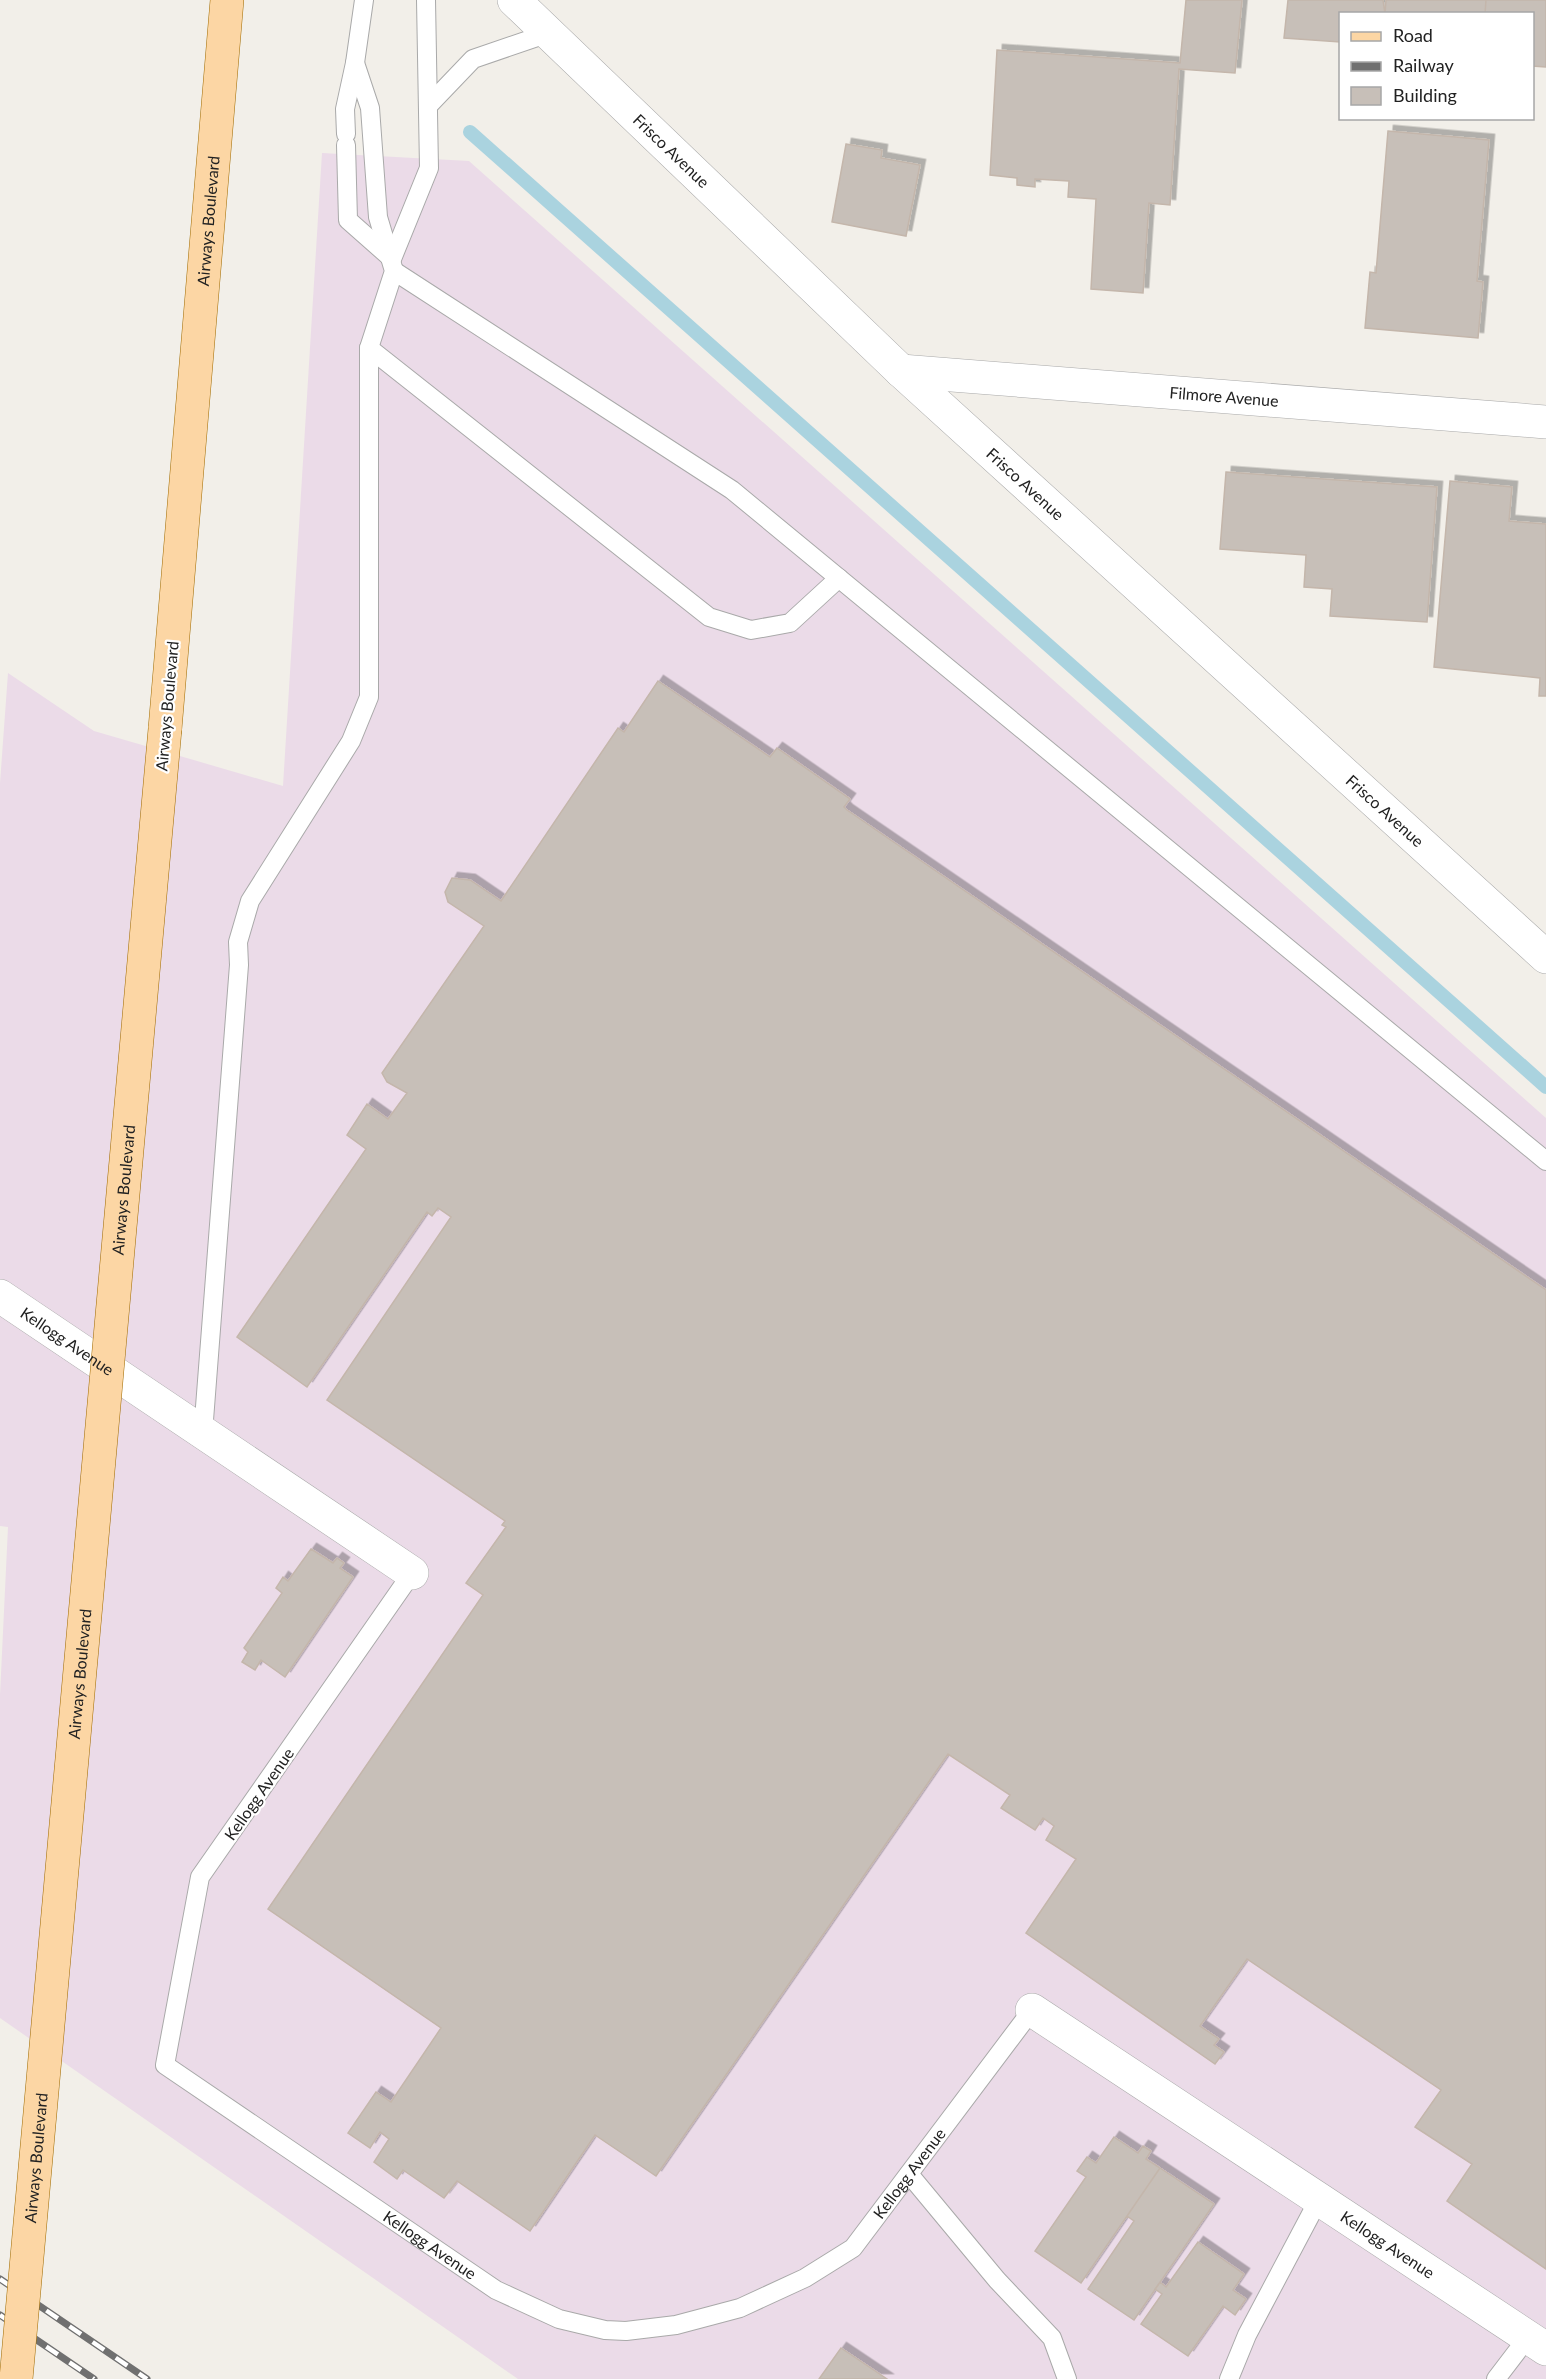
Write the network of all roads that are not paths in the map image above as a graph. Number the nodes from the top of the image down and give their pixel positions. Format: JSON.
{"nodes":[{"id":1,"x":227,"y":0,"type":"edge"},
{"id":2,"x":364,"y":0,"type":"edge"},
{"id":3,"x":426,"y":0,"type":"edge"},
{"id":4,"x":514,"y":0,"type":"edge"},
{"id":5,"x":549,"y":33,"type":"junction"},
{"id":6,"x":356,"y":63,"type":"junction"},
{"id":7,"x":428,"y":106,"type":"junction"},
{"id":8,"x":393,"y":265,"type":"junction"},
{"id":9,"x":369,"y":348,"type":"junction"},
{"id":10,"x":901,"y":370,"type":"junction"},
{"id":11,"x":1546,"y":422,"type":"edge"},
{"id":12,"x":839,"y":578,"type":"junction"},
{"id":13,"x":1546,"y":957,"type":"edge"},
{"id":14,"x":1546,"y":1161,"type":"edge"},
{"id":15,"x":0,"y":1296,"type":"edge"},
{"id":16,"x":203,"y":1433,"type":"junction"},
{"id":17,"x":412,"y":1573,"type":"joint"},
{"id":18,"x":1032,"y":2010,"type":"joint"},
{"id":19,"x":909,"y":2174,"type":"junction"},
{"id":20,"x":1319,"y":2199,"type":"junction"},
{"id":21,"x":1537,"y":2343,"type":"edge"},
{"id":22,"x":16,"y":2379,"type":"edge"},
{"id":23,"x":1067,"y":2379,"type":"edge"},
{"id":24,"x":1229,"y":2379,"type":"edge"},
{"id":25,"x":1496,"y":2379,"type":"edge"}],
"edges":[{"from":1,"to":22,"type":"main road","name":"Airways Boulevard","bridge":true},
{"from":2,"to":6,"type":"lane"},
{"from":3,"to":7,"type":"lane"},
{"from":4,"to":5,"type":"street","name":"Frisco Avenue"},
{"from":5,"to":7,"type":"lane"},
{"from":5,"to":10,"type":"street","name":"Frisco Avenue"},
{"from":6,"to":8,"type":"lane"},
{"from":6,"to":8,"type":"lane"},
{"from":7,"to":8,"type":"lane"},
{"from":8,"to":9,"type":"lane"},
{"from":8,"to":12,"type":"lane"},
{"from":9,"to":12,"type":"lane"},
{"from":9,"to":16,"type":"lane"},
{"from":10,"to":11,"type":"street","name":"Filmore Avenue"},
{"from":10,"to":13,"type":"street","name":"Frisco Avenue"},
{"from":12,"to":14,"type":"lane"},
{"from":15,"to":16,"type":"street","name":"Kellogg Avenue"},
{"from":16,"to":17,"type":"street","name":"Kellogg Avenue"},
{"from":17,"to":19,"type":"lane","name":"Kellogg Avenue"},
{"from":18,"to":19,"type":"lane","name":"Kellogg Avenue"},
{"from":18,"to":20,"type":"street","name":"Kellogg Avenue"},
{"from":19,"to":23,"type":"lane"},
{"from":20,"to":21,"type":"street","name":"Kellogg Avenue"},
{"from":20,"to":24,"type":"lane"},
{"from":21,"to":25,"type":"lane"}]}
